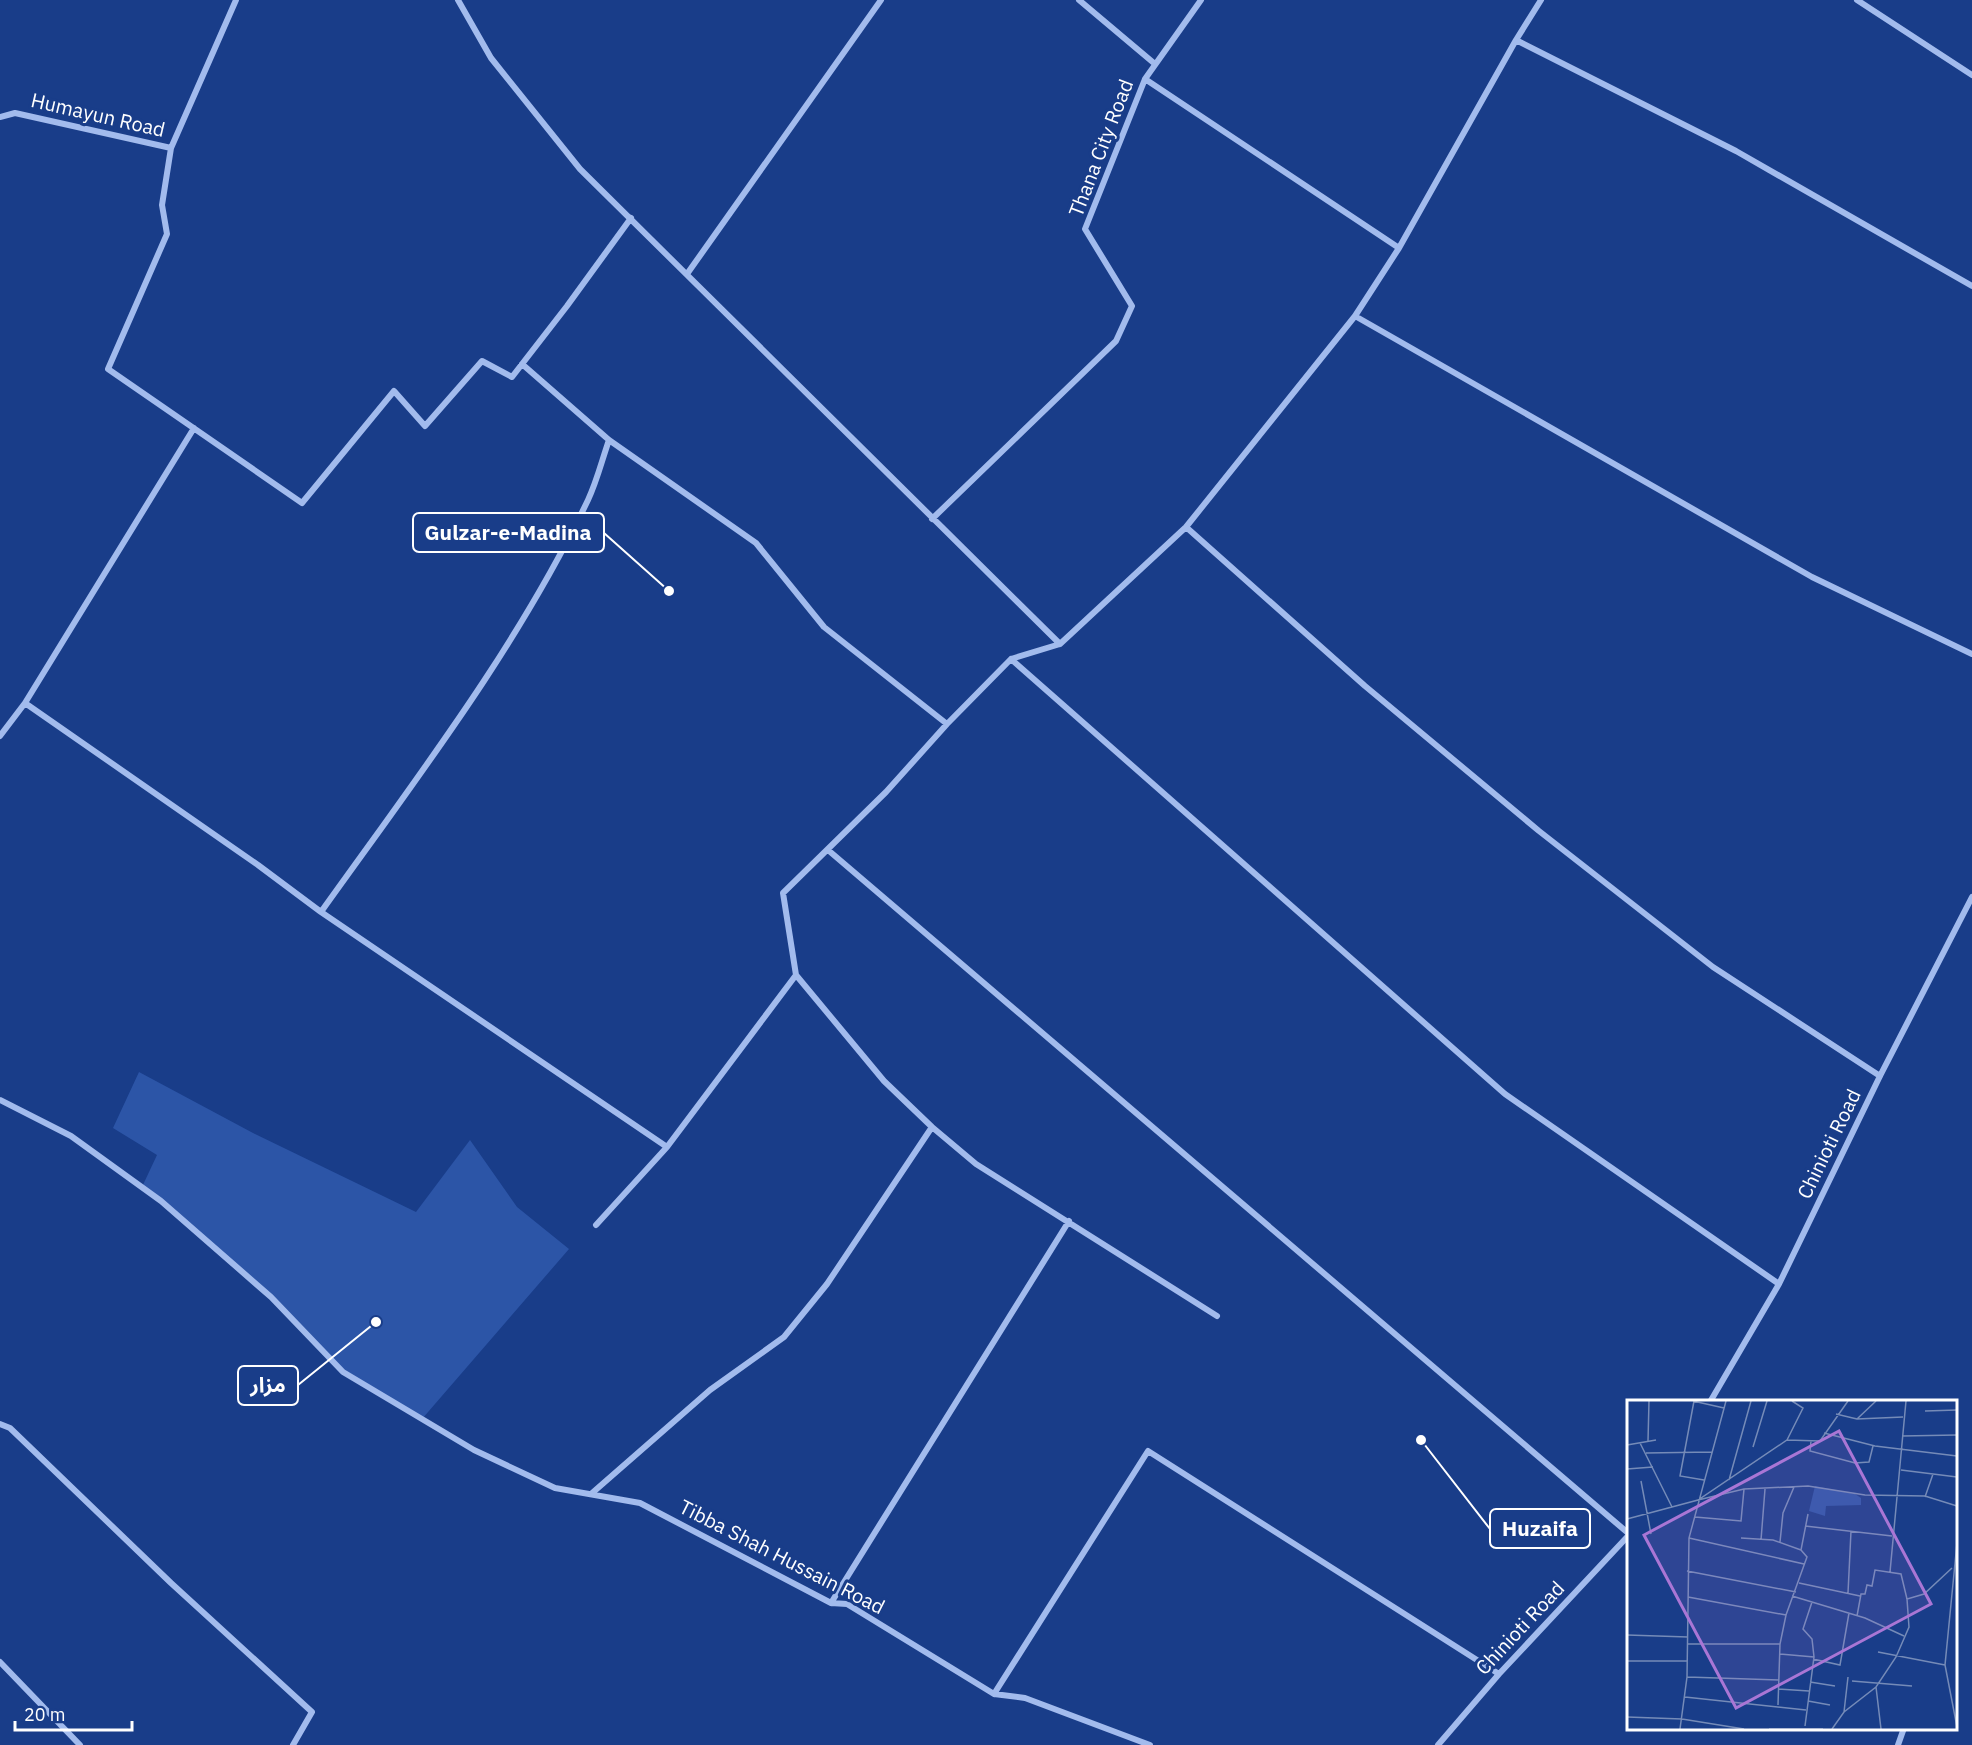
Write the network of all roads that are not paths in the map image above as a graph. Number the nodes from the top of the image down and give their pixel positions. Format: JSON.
{"nodes":[{"id":1,"x":236,"y":0,"type":"edge"},
{"id":2,"x":458,"y":0,"type":"edge"},
{"id":3,"x":881,"y":0,"type":"edge"},
{"id":4,"x":1079,"y":0,"type":"edge"},
{"id":5,"x":1201,"y":0,"type":"edge"},
{"id":6,"x":1541,"y":0,"type":"edge"},
{"id":7,"x":1857,"y":0,"type":"edge"},
{"id":8,"x":1516,"y":40,"type":"junction"},
{"id":9,"x":1155,"y":64,"type":"junction"},
{"id":10,"x":1972,"y":75,"type":"edge"},
{"id":11,"x":1145,"y":79,"type":"junction"},
{"id":12,"x":0,"y":117,"type":"edge"},
{"id":13,"x":171,"y":148,"type":"junction"},
{"id":14,"x":631,"y":218,"type":"junction"},
{"id":15,"x":1399,"y":248,"type":"junction"},
{"id":16,"x":687,"y":274,"type":"junction"},
{"id":17,"x":1972,"y":286,"type":"edge"},
{"id":18,"x":1355,"y":316,"type":"junction"},
{"id":19,"x":522,"y":364,"type":"junction"},
{"id":20,"x":195,"y":428,"type":"junction"},
{"id":21,"x":609,"y":440,"type":"junction"},
{"id":22,"x":932,"y":519,"type":"junction"},
{"id":23,"x":1186,"y":527,"type":"junction"},
{"id":24,"x":1060,"y":644,"type":"junction"},
{"id":25,"x":1972,"y":654,"type":"edge"},
{"id":26,"x":1011,"y":659,"type":"junction"},
{"id":27,"x":25,"y":703,"type":"junction"},
{"id":28,"x":947,"y":724,"type":"junction"},
{"id":29,"x":0,"y":736,"type":"edge"},
{"id":30,"x":828,"y":850,"type":"junction"},
{"id":31,"x":1972,"y":897,"type":"edge"},
{"id":32,"x":321,"y":912,"type":"junction"},
{"id":33,"x":796,"y":975,"type":"junction"},
{"id":34,"x":1880,"y":1076,"type":"junction"},
{"id":35,"x":0,"y":1100,"type":"edge"},
{"id":36,"x":932,"y":1127,"type":"junction"},
{"id":37,"x":667,"y":1148,"type":"junction"},
{"id":38,"x":1069,"y":1221,"type":"junction"},
{"id":39,"x":596,"y":1226,"type":"dead end"},
{"id":40,"x":1779,"y":1284,"type":"junction"},
{"id":41,"x":1217,"y":1316,"type":"dead end"},
{"id":42,"x":1711,"y":1400,"type":"edge"},
{"id":43,"x":0,"y":1424,"type":"edge"},
{"id":44,"x":591,"y":1494,"type":"junction"},
{"id":45,"x":1627,"y":1533,"type":"edge"},
{"id":46,"x":1627,"y":1537,"type":"edge"},
{"id":47,"x":831,"y":1603,"type":"junction"},
{"id":48,"x":0,"y":1662,"type":"edge"},
{"id":49,"x":1499,"y":1674,"type":"junction"},
{"id":50,"x":994,"y":1694,"type":"junction"},
{"id":51,"x":1903,"y":1730,"type":"edge"},
{"id":52,"x":80,"y":1745,"type":"edge"},
{"id":53,"x":293,"y":1745,"type":"edge"},
{"id":54,"x":1150,"y":1745,"type":"edge"},
{"id":55,"x":1438,"y":1745,"type":"edge"},
{"id":56,"x":1898,"y":1745,"type":"edge"}],
"edges":[{"from":1,"to":13,"type":"street","name":"Humayun Road"},
{"from":2,"to":14,"type":"street"},
{"from":3,"to":16,"type":"street"},
{"from":4,"to":9,"type":"street"},
{"from":5,"to":9,"type":"street","name":"Thana City Road"},
{"from":6,"to":8,"type":"street"},
{"from":7,"to":10,"type":"street"},
{"from":8,"to":15,"type":"street"},
{"from":8,"to":17,"type":"street"},
{"from":9,"to":11,"type":"street","name":"Thana City Road"},
{"from":11,"to":15,"type":"street"},
{"from":11,"to":22,"type":"street","name":"Thana City Road"},
{"from":12,"to":13,"type":"street","name":"Humayun Road"},
{"from":13,"to":20,"type":"street"},
{"from":14,"to":16,"type":"street"},
{"from":14,"to":19,"type":"street"},
{"from":15,"to":18,"type":"street"},
{"from":16,"to":22,"type":"street"},
{"from":18,"to":23,"type":"street"},
{"from":18,"to":25,"type":"street"},
{"from":19,"to":20,"type":"street"},
{"from":19,"to":21,"type":"street"},
{"from":20,"to":27,"type":"street"},
{"from":21,"to":28,"type":"street"},
{"from":21,"to":32,"type":"street"},
{"from":22,"to":24,"type":"street"},
{"from":23,"to":24,"type":"street"},
{"from":23,"to":34,"type":"street"},
{"from":24,"to":26,"type":"street"},
{"from":26,"to":28,"type":"street"},
{"from":26,"to":40,"type":"street"},
{"from":27,"to":29,"type":"street"},
{"from":27,"to":32,"type":"street"},
{"from":28,"to":30,"type":"street"},
{"from":30,"to":33,"type":"street"},
{"from":30,"to":45,"type":"street"},
{"from":31,"to":34,"type":"street","name":"Chinioti Road"},
{"from":32,"to":37,"type":"street"},
{"from":33,"to":36,"type":"street"},
{"from":33,"to":37,"type":"street"},
{"from":34,"to":40,"type":"street","name":"Chinioti Road"},
{"from":35,"to":44,"type":"street","name":"Tibba Shah Hussain Road"},
{"from":36,"to":38,"type":"street"},
{"from":36,"to":44,"type":"street"},
{"from":37,"to":39,"type":"street"},
{"from":38,"to":41,"type":"street"},
{"from":38,"to":47,"type":"street"},
{"from":40,"to":42,"type":"street","name":"Chinioti Road"},
{"from":43,"to":53,"type":"street"},
{"from":44,"to":47,"type":"street","name":"Tibba Shah Hussain Road"},
{"from":46,"to":49,"type":"street","name":"Chinioti Road"},
{"from":47,"to":50,"type":"street","name":"Tibba Shah Hussain Road"},
{"from":48,"to":52,"type":"street"},
{"from":49,"to":50,"type":"street"},
{"from":49,"to":55,"type":"street","name":"Chinioti Road"},
{"from":50,"to":54,"type":"street","name":"Tibba Shah Hussain Road"},
{"from":51,"to":56,"type":"street"}]}
